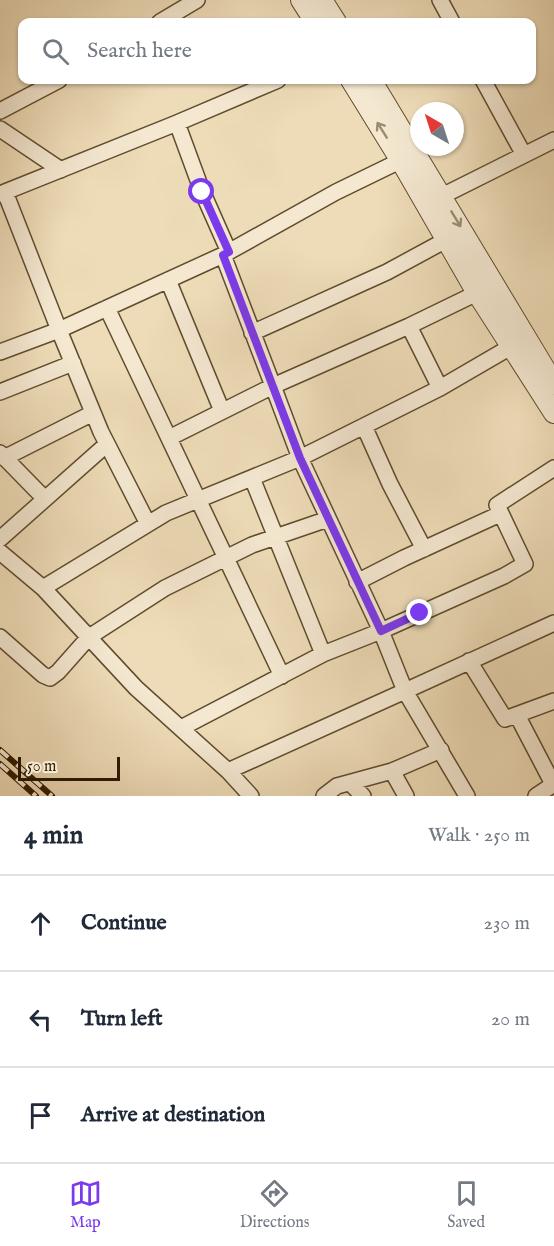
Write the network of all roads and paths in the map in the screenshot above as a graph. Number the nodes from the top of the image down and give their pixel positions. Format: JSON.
{"nodes":[{"id":1,"x":197,"y":0,"type":"edge"},
{"id":2,"x":440,"y":0,"type":"edge"},
{"id":3,"x":312,"y":6,"type":"edge"},
{"id":4,"x":167,"y":18,"type":"edge"},
{"id":5,"x":330,"y":18,"type":"edge"},
{"id":6,"x":450,"y":18,"type":"edge"},
{"id":7,"x":51,"y":84,"type":"edge"},
{"id":8,"x":269,"y":84,"type":"edge"},
{"id":9,"x":354,"y":84,"type":"edge"},
{"id":10,"x":373,"y":84,"type":"edge"},
{"id":11,"x":485,"y":84,"type":"edge"},
{"id":12,"x":0,"y":111,"type":"edge"},
{"id":13,"x":177,"y":123,"type":"junction"},
{"id":14,"x":0,"y":129,"type":"edge"},
{"id":15,"x":554,"y":140,"type":"edge"},
{"id":16,"x":524,"y":155,"type":"junction"},
{"id":17,"x":408,"y":157,"type":"junction"},
{"id":18,"x":61,"y":170,"type":"junction"},
{"id":19,"x":2,"y":193,"type":"edge"},
{"id":20,"x":434,"y":200,"type":"junction"},
{"id":21,"x":446,"y":240,"type":"junction"},
{"id":22,"x":226,"y":253,"type":"junction"},
{"id":23,"x":168,"y":280,"type":"junction"},
{"id":24,"x":477,"y":293,"type":"junction"},
{"id":25,"x":107,"y":308,"type":"junction"},
{"id":26,"x":409,"y":326,"type":"junction"},
{"id":27,"x":59,"y":330,"type":"junction"},
{"id":28,"x":252,"y":333,"type":"junction"},
{"id":29,"x":520,"y":342,"type":"junction"},
{"id":30,"x":0,"y":352,"type":"edge"},
{"id":31,"x":73,"y":363,"type":"junction"},
{"id":32,"x":553,"y":380,"type":"edge"},
{"id":33,"x":273,"y":386,"type":"junction"},
{"id":34,"x":440,"y":388,"type":"junction"},
{"id":35,"x":0,"y":392,"type":"edge"},
{"id":36,"x":222,"y":411,"type":"junction"},
{"id":37,"x":93,"y":413,"type":"junction"},
{"id":38,"x":554,"y":413,"type":"edge"},
{"id":39,"x":364,"y":426,"type":"junction"},
{"id":40,"x":169,"y":438,"type":"junction"},
{"id":41,"x":107,"y":444,"type":"junction"},
{"id":42,"x":2,"y":455,"type":"edge"},
{"id":43,"x":300,"y":458,"type":"junction"},
{"id":44,"x":554,"y":468,"type":"edge"},
{"id":45,"x":252,"y":478,"type":"junction"},
{"id":46,"x":45,"y":499,"type":"junction"},
{"id":47,"x":198,"y":500,"type":"junction"},
{"id":48,"x":500,"y":514,"type":"junction"},
{"id":49,"x":328,"y":519,"type":"junction"},
{"id":50,"x":148,"y":524,"type":"junction"},
{"id":51,"x":274,"y":537,"type":"junction"},
{"id":52,"x":0,"y":539,"type":"edge"},
{"id":53,"x":424,"y":549,"type":"junction"},
{"id":54,"x":0,"y":552,"type":"edge"},
{"id":55,"x":225,"y":558,"type":"junction"},
{"id":56,"x":357,"y":582,"type":"junction"},
{"id":57,"x":43,"y":588,"type":"junction"},
{"id":58,"x":554,"y":623,"type":"edge"},
{"id":59,"x":381,"y":631,"type":"junction"},
{"id":60,"x":0,"y":637,"type":"edge"},
{"id":61,"x":89,"y":638,"type":"junction"},
{"id":62,"x":323,"y":654,"type":"junction"},
{"id":63,"x":469,"y":661,"type":"junction"},
{"id":64,"x":282,"y":676,"type":"junction"},
{"id":65,"x":405,"y":691,"type":"junction"},
{"id":66,"x":554,"y":701,"type":"edge"},
{"id":67,"x":517,"y":715,"type":"junction"},
{"id":68,"x":181,"y":728,"type":"junction"},
{"id":69,"x":441,"y":750,"type":"junction"},
{"id":70,"x":228,"y":771,"type":"junction"},
{"id":71,"x":392,"y":771,"type":"junction"},
{"id":72,"x":350,"y":783,"type":"junction"},
{"id":73,"x":554,"y":784,"type":"edge"},
{"id":74,"x":251,"y":796,"type":"edge"},
{"id":75,"x":324,"y":796,"type":"edge"},
{"id":76,"x":363,"y":796,"type":"edge"},
{"id":77,"x":406,"y":796,"type":"edge"},
{"id":78,"x":467,"y":796,"type":"edge"},
{"id":79,"x":536,"y":796,"type":"edge"}],
"edges":[{"from":1,"to":4,"type":"street"},
{"from":2,"to":6,"type":"street"},
{"from":3,"to":5,"type":"street"},
{"from":7,"to":12,"type":"street"},
{"from":8,"to":13,"type":"street"},
{"from":17,"to":9,"type":"street","one_way":true},
{"from":10,"to":17,"type":"street"},
{"from":11,"to":16,"type":"street"},
{"from":13,"to":18,"type":"street"},
{"from":13,"to":22,"type":"street"},
{"from":14,"to":18,"type":"street"},
{"from":15,"to":16,"type":"street"},
{"from":16,"to":20,"type":"street"},
{"from":17,"to":20,"type":"street"},
{"from":17,"to":22,"type":"street"},
{"from":18,"to":19,"type":"street"},
{"from":19,"to":27,"type":"street"},
{"from":20,"to":21,"type":"street"},
{"from":20,"to":29,"type":"street","one_way":true},
{"from":21,"to":24,"type":"street"},
{"from":21,"to":28,"type":"street"},
{"from":22,"to":23,"type":"street"},
{"from":22,"to":28,"type":"street"},
{"from":23,"to":25,"type":"street"},
{"from":23,"to":36,"type":"street"},
{"from":24,"to":26,"type":"street"},
{"from":24,"to":29,"type":"street"},
{"from":25,"to":27,"type":"street"},
{"from":25,"to":40,"type":"street"},
{"from":26,"to":33,"type":"street"},
{"from":26,"to":34,"type":"street"},
{"from":27,"to":30,"type":"street"},
{"from":27,"to":31,"type":"street"},
{"from":28,"to":33,"type":"street"},
{"from":29,"to":32,"type":"street"},
{"from":29,"to":34,"type":"street"},
{"from":29,"to":38,"type":"street"},
{"from":31,"to":35,"type":"street"},
{"from":31,"to":37,"type":"street"},
{"from":33,"to":36,"type":"street"},
{"from":33,"to":43,"type":"street"},
{"from":34,"to":39,"type":"street"},
{"from":36,"to":40,"type":"street"},
{"from":37,"to":41,"type":"street"},
{"from":37,"to":42,"type":"street"},
{"from":39,"to":43,"type":"street"},
{"from":39,"to":53,"type":"street"},
{"from":40,"to":47,"type":"street"},
{"from":41,"to":46,"type":"street"},
{"from":41,"to":50,"type":"street"},
{"from":42,"to":46,"type":"street"},
{"from":43,"to":45,"type":"street"},
{"from":43,"to":49,"type":"street"},
{"from":44,"to":48,"type":"street"},
{"from":45,"to":47,"type":"street"},
{"from":45,"to":51,"type":"street"},
{"from":46,"to":52,"type":"street"},
{"from":47,"to":50,"type":"street"},
{"from":47,"to":55,"type":"street"},
{"from":48,"to":53,"type":"street"},
{"from":48,"to":59,"type":"street"},
{"from":49,"to":51,"type":"street"},
{"from":49,"to":56,"type":"street"},
{"from":50,"to":57,"type":"street"},
{"from":51,"to":55,"type":"street"},
{"from":51,"to":62,"type":"street"},
{"from":53,"to":56,"type":"street"},
{"from":54,"to":57,"type":"street"},
{"from":55,"to":61,"type":"street"},
{"from":55,"to":64,"type":"street"},
{"from":56,"to":59,"type":"street"},
{"from":57,"to":61,"type":"street"},
{"from":58,"to":63,"type":"street"},
{"from":59,"to":62,"type":"street"},
{"from":59,"to":65,"type":"street"},
{"from":60,"to":61,"type":"street"},
{"from":61,"to":68,"type":"street"},
{"from":62,"to":64,"type":"street"},
{"from":63,"to":65,"type":"street"},
{"from":63,"to":67,"type":"street"},
{"from":64,"to":68,"type":"street"},
{"from":65,"to":69,"type":"street"},
{"from":65,"to":70,"type":"street"},
{"from":66,"to":67,"type":"street"},
{"from":67,"to":73,"type":"street"},
{"from":68,"to":70,"type":"street"},
{"from":69,"to":71,"type":"street"},
{"from":69,"to":78,"type":"street"},
{"from":70,"to":74,"type":"street"},
{"from":71,"to":72,"type":"street"},
{"from":71,"to":77,"type":"street"},
{"from":72,"to":75,"type":"street"},
{"from":72,"to":76,"type":"street"},
{"from":73,"to":79,"type":"street"}]}
